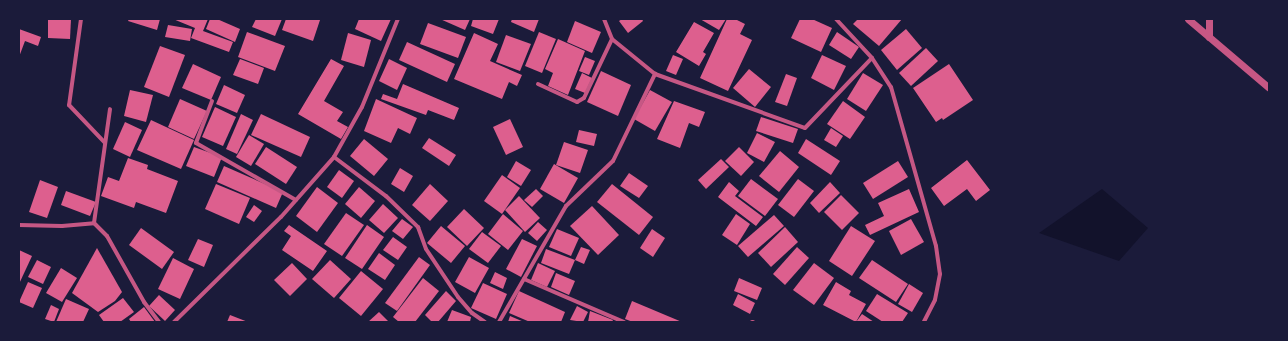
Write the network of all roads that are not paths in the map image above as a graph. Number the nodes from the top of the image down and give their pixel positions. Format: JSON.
{"nodes":[{"id":1,"x":81,"y":19,"type":"edge"},
{"id":2,"x":398,"y":19,"type":"edge"},
{"id":3,"x":604,"y":19,"type":"edge"},
{"id":4,"x":836,"y":19,"type":"edge"},
{"id":5,"x":1188,"y":19,"type":"edge"},
{"id":6,"x":1209,"y":19,"type":"edge"},
{"id":7,"x":1209,"y":37,"type":"junction"},
{"id":8,"x":612,"y":38,"type":"junction"},
{"id":9,"x":872,"y":58,"type":"junction"},
{"id":10,"x":655,"y":74,"type":"junction"},
{"id":11,"x":538,"y":84,"type":"dead end"},
{"id":12,"x":1269,"y":88,"type":"edge"},
{"id":13,"x":212,"y":101,"type":"dead end"},
{"id":14,"x":110,"y":109,"type":"dead end"},
{"id":15,"x":105,"y":143,"type":"junction"},
{"id":16,"x":334,"y":157,"type":"junction"},
{"id":17,"x":296,"y":200,"type":"junction"},
{"id":18,"x":94,"y":223,"type":"junction"},
{"id":19,"x":19,"y":225,"type":"edge"},
{"id":20,"x":524,"y":279,"type":"junction"},
{"id":21,"x":159,"y":322,"type":"edge"},
{"id":22,"x":174,"y":322,"type":"edge"},
{"id":23,"x":485,"y":322,"type":"edge"},
{"id":24,"x":499,"y":322,"type":"edge"},
{"id":25,"x":624,"y":322,"type":"edge"},
{"id":26,"x":924,"y":322,"type":"edge"}],
"edges":[{"from":1,"to":15,"type":"street"},
{"from":2,"to":16,"type":"street"},
{"from":3,"to":8,"type":"street"},
{"from":4,"to":9,"type":"street"},
{"from":5,"to":7,"type":"street"},
{"from":6,"to":7,"type":"street"},
{"from":7,"to":12,"type":"street"},
{"from":8,"to":10,"type":"street"},
{"from":8,"to":11,"type":"street"},
{"from":9,"to":10,"type":"street"},
{"from":9,"to":26,"type":"street"},
{"from":10,"to":20,"type":"street"},
{"from":13,"to":17,"type":"street"},
{"from":14,"to":15,"type":"street"},
{"from":15,"to":18,"type":"street"},
{"from":16,"to":17,"type":"street"},
{"from":16,"to":23,"type":"street"},
{"from":17,"to":22,"type":"street"},
{"from":18,"to":19,"type":"street"},
{"from":18,"to":21,"type":"street"},
{"from":20,"to":24,"type":"street"},
{"from":20,"to":25,"type":"street"}]}
